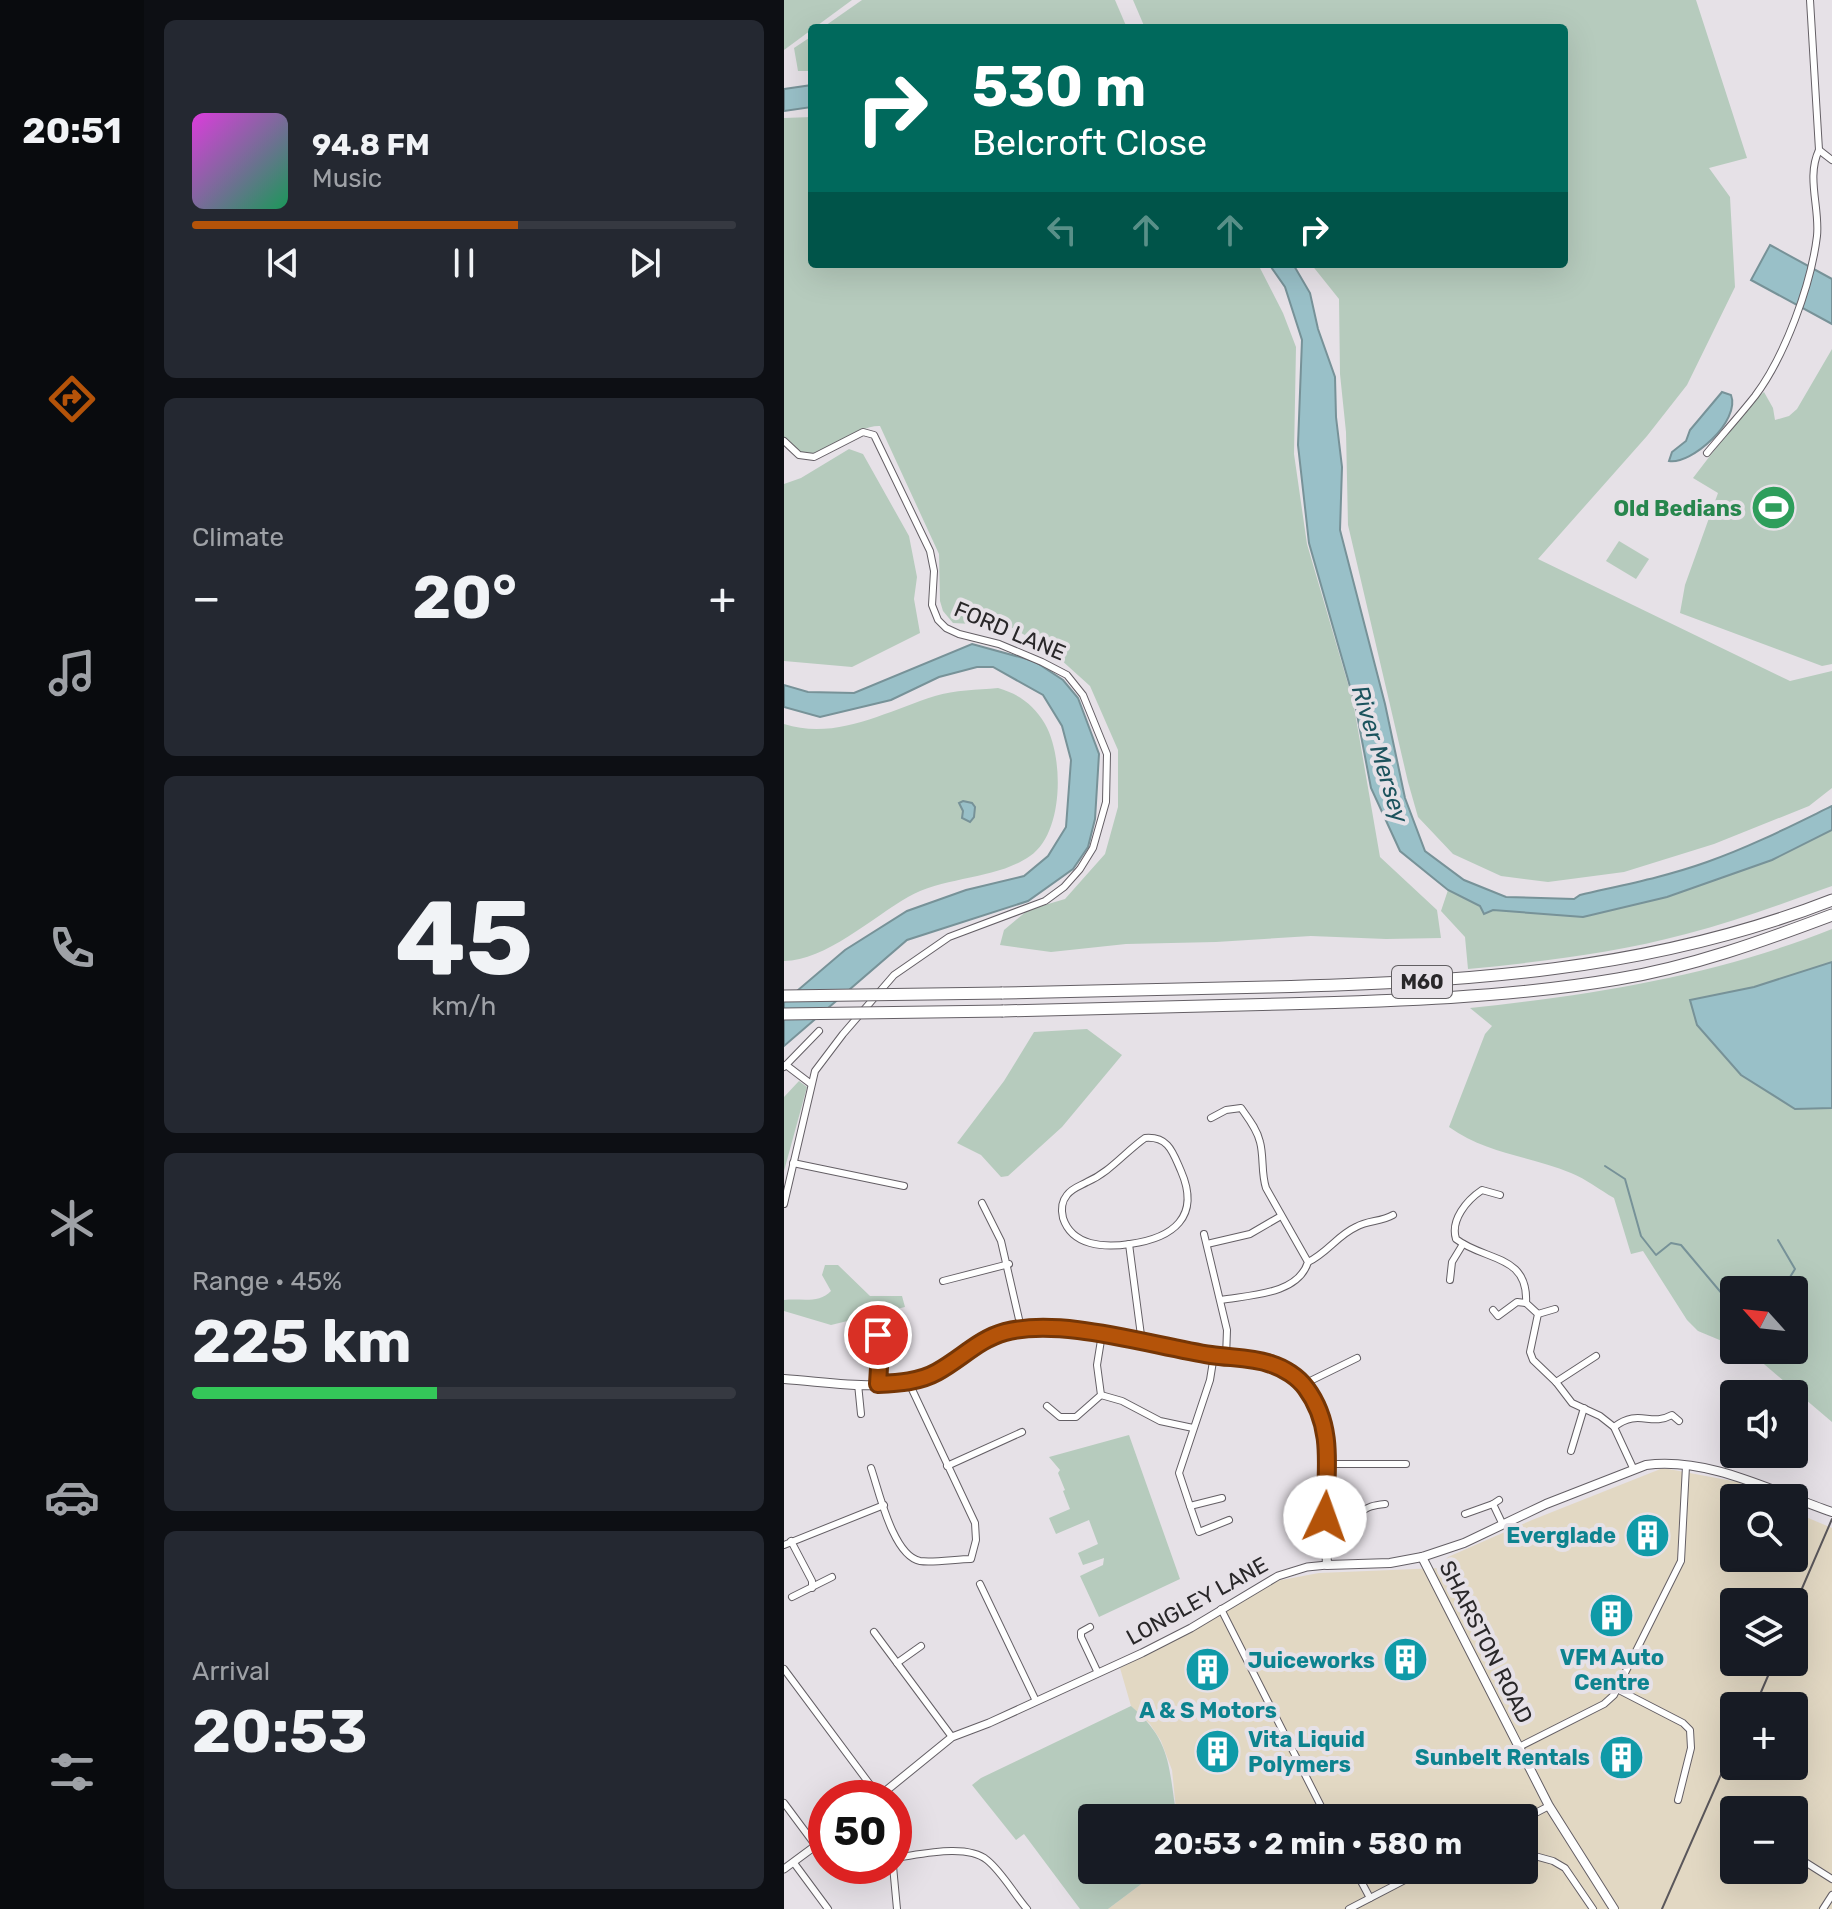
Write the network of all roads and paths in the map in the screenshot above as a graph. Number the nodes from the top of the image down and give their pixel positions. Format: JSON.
{"nodes":[{"id":1,"x":1810,"y":0,"type":"edge"},
{"id":2,"x":1819,"y":150,"type":"junction"},
{"id":3,"x":1832,"y":160,"type":"edge"},
{"id":4,"x":784,"y":441,"type":"edge"},
{"id":5,"x":1707,"y":453,"type":"dead end"},
{"id":6,"x":1832,"y":900,"type":"edge"},
{"id":7,"x":1832,"y":915,"type":"edge"},
{"id":8,"x":784,"y":996,"type":"edge"},
{"id":9,"x":784,"y":1014,"type":"edge"},
{"id":10,"x":819,"y":1031,"type":"dead end"},
{"id":11,"x":785,"y":1066,"type":"edge"},
{"id":12,"x":811,"y":1084,"type":"junction"},
{"id":13,"x":1211,"y":1118,"type":"dead end"},
{"id":14,"x":793,"y":1163,"type":"junction"},
{"id":15,"x":904,"y":1186,"type":"dead end"},
{"id":16,"x":1500,"y":1195,"type":"dead end"},
{"id":17,"x":982,"y":1203,"type":"dead end"},
{"id":18,"x":784,"y":1204,"type":"edge"},
{"id":19,"x":1393,"y":1215,"type":"dead end"},
{"id":20,"x":1281,"y":1216,"type":"junction"},
{"id":21,"x":1204,"y":1234,"type":"dead end"},
{"id":22,"x":1129,"y":1244,"type":"junction"},
{"id":23,"x":1207,"y":1244,"type":"junction"},
{"id":24,"x":1463,"y":1244,"type":"junction"},
{"id":25,"x":1308,"y":1262,"type":"junction"},
{"id":26,"x":1009,"y":1264,"type":"junction"},
{"id":27,"x":1450,"y":1280,"type":"dead end"},
{"id":28,"x":943,"y":1281,"type":"dead end"},
{"id":29,"x":1221,"y":1300,"type":"junction"},
{"id":30,"x":1526,"y":1303,"type":"junction"},
{"id":31,"x":1555,"y":1309,"type":"dead end"},
{"id":32,"x":1493,"y":1310,"type":"dead end"},
{"id":33,"x":1538,"y":1314,"type":"junction"},
{"id":34,"x":1021,"y":1328,"type":"junction"},
{"id":35,"x":1102,"y":1334,"type":"junction"},
{"id":36,"x":891,"y":1339,"type":"dead end"},
{"id":37,"x":1142,"y":1343,"type":"junction"},
{"id":38,"x":1214,"y":1355,"type":"junction"},
{"id":39,"x":1596,"y":1356,"type":"dead end"},
{"id":40,"x":1226,"y":1357,"type":"junction"},
{"id":41,"x":1357,"y":1358,"type":"dead end"},
{"id":42,"x":784,"y":1379,"type":"edge"},
{"id":43,"x":1556,"y":1382,"type":"junction"},
{"id":44,"x":909,"y":1383,"type":"junction"},
{"id":45,"x":858,"y":1384,"type":"junction"},
{"id":46,"x":878,"y":1384,"type":"junction"},
{"id":47,"x":1304,"y":1384,"type":"junction"},
{"id":48,"x":1101,"y":1395,"type":"junction"},
{"id":49,"x":1047,"y":1406,"type":"dead end"},
{"id":50,"x":1584,"y":1408,"type":"junction"},
{"id":51,"x":1055,"y":1413,"type":"junction"},
{"id":52,"x":861,"y":1414,"type":"dead end"},
{"id":53,"x":1050,"y":1421,"type":"dead end"},
{"id":54,"x":1679,"y":1421,"type":"dead end"},
{"id":55,"x":1614,"y":1427,"type":"junction"},
{"id":56,"x":1193,"y":1428,"type":"junction"},
{"id":57,"x":1022,"y":1432,"type":"dead end"},
{"id":58,"x":1571,"y":1451,"type":"dead end"},
{"id":59,"x":1328,"y":1464,"type":"junction"},
{"id":60,"x":1406,"y":1464,"type":"dead end"},
{"id":61,"x":947,"y":1466,"type":"junction"},
{"id":62,"x":1686,"y":1466,"type":"junction"},
{"id":63,"x":871,"y":1468,"type":"dead end"},
{"id":64,"x":1634,"y":1470,"type":"junction"},
{"id":65,"x":1365,"y":1497,"type":"dead end"},
{"id":66,"x":1222,"y":1498,"type":"dead end"},
{"id":67,"x":1385,"y":1504,"type":"dead end"},
{"id":68,"x":884,"y":1505,"type":"junction"},
{"id":69,"x":1367,"y":1505,"type":"junction"},
{"id":70,"x":1190,"y":1506,"type":"junction"},
{"id":71,"x":1827,"y":1510,"type":"edge"},
{"id":72,"x":1465,"y":1514,"type":"dead end"},
{"id":73,"x":1325,"y":1517,"type":"junction"},
{"id":74,"x":1229,"y":1520,"type":"dead end"},
{"id":75,"x":1503,"y":1525,"type":"junction"},
{"id":76,"x":788,"y":1543,"type":"edge"},
{"id":77,"x":1422,"y":1557,"type":"junction"},
{"id":78,"x":1327,"y":1565,"type":"junction"},
{"id":79,"x":832,"y":1577,"type":"dead end"},
{"id":80,"x":980,"y":1584,"type":"dead end"},
{"id":81,"x":812,"y":1588,"type":"junction"},
{"id":82,"x":792,"y":1597,"type":"dead end"},
{"id":83,"x":1221,"y":1609,"type":"junction"},
{"id":84,"x":1090,"y":1627,"type":"dead end"},
{"id":85,"x":874,"y":1632,"type":"dead end"},
{"id":86,"x":921,"y":1646,"type":"dead end"},
{"id":87,"x":897,"y":1663,"type":"junction"},
{"id":88,"x":784,"y":1669,"type":"edge"},
{"id":89,"x":1098,"y":1673,"type":"junction"},
{"id":90,"x":1617,"y":1689,"type":"junction"},
{"id":91,"x":1036,"y":1701,"type":"junction"},
{"id":92,"x":952,"y":1737,"type":"junction"},
{"id":93,"x":1519,"y":1747,"type":"junction"},
{"id":94,"x":866,"y":1780,"type":"edge"},
{"id":95,"x":901,"y":1780,"type":"edge"},
{"id":96,"x":1678,"y":1800,"type":"dead end"},
{"id":97,"x":784,"y":1803,"type":"edge"},
{"id":98,"x":1320,"y":1804,"type":"edge"},
{"id":99,"x":1549,"y":1806,"type":"junction"},
{"id":100,"x":1538,"y":1812,"type":"edge"},
{"id":101,"x":808,"y":1835,"type":"edge"},
{"id":102,"x":808,"y":1852,"type":"edge"},
{"id":103,"x":912,"y":1856,"type":"edge"},
{"id":104,"x":1538,"y":1857,"type":"edge"},
{"id":105,"x":794,"y":1863,"type":"junction"},
{"id":106,"x":1808,"y":1864,"type":"edge"},
{"id":107,"x":784,"y":1869,"type":"edge"},
{"id":108,"x":1832,"y":1879,"type":"edge"},
{"id":109,"x":895,"y":1884,"type":"edge"},
{"id":110,"x":1362,"y":1884,"type":"edge"},
{"id":111,"x":1397,"y":1884,"type":"edge"},
{"id":112,"x":1832,"y":1895,"type":"edge"},
{"id":113,"x":1370,"y":1898,"type":"junction"},
{"id":114,"x":828,"y":1909,"type":"edge"},
{"id":115,"x":897,"y":1909,"type":"edge"},
{"id":116,"x":1027,"y":1909,"type":"edge"},
{"id":117,"x":1349,"y":1909,"type":"edge"},
{"id":118,"x":1593,"y":1909,"type":"edge"},
{"id":119,"x":1614,"y":1909,"type":"edge"},
{"id":120,"x":1823,"y":1909,"type":"edge"}],
"edges":[{"from":1,"to":2,"type":"street"},
{"from":2,"to":3,"type":"street"},
{"from":2,"to":5,"type":"street"},
{"from":4,"to":12,"type":"street","name":"FORD LANE"},
{"from":6,"to":8,"type":"highway","number":"M60","bridge":true},
{"from":7,"to":9,"type":"highway","number":"M60","bridge":true},
{"from":10,"to":11,"type":"street"},
{"from":11,"to":12,"type":"street"},
{"from":12,"to":14,"type":"street","name":"FORD LANE"},
{"from":13,"to":20,"type":"street"},
{"from":14,"to":15,"type":"street"},
{"from":14,"to":18,"type":"street","name":"FORD LANE"},
{"from":16,"to":24,"type":"street"},
{"from":17,"to":26,"type":"street"},
{"from":19,"to":25,"type":"street"},
{"from":20,"to":23,"type":"street"},
{"from":20,"to":25,"type":"street"},
{"from":21,"to":23,"type":"street"},
{"from":22,"to":22,"type":"street"},
{"from":22,"to":37,"type":"street"},
{"from":23,"to":29,"type":"street"},
{"from":24,"to":27,"type":"street"},
{"from":24,"to":30,"type":"street"},
{"from":25,"to":29,"type":"street"},
{"from":26,"to":28,"type":"street"},
{"from":26,"to":34,"type":"street"},
{"from":29,"to":40,"type":"street"},
{"from":30,"to":32,"type":"street"},
{"from":30,"to":33,"type":"street"},
{"from":31,"to":33,"type":"street"},
{"from":33,"to":43,"type":"street"},
{"from":34,"to":35,"type":"main road"},
{"from":34,"to":44,"type":"main road"},
{"from":35,"to":37,"type":"main road"},
{"from":35,"to":48,"type":"street"},
{"from":36,"to":46,"type":"street"},
{"from":37,"to":38,"type":"main road"},
{"from":38,"to":40,"type":"main road"},
{"from":38,"to":56,"type":"street"},
{"from":39,"to":43,"type":"street"},
{"from":40,"to":47,"type":"main road"},
{"from":41,"to":47,"type":"street"},
{"from":42,"to":45,"type":"main road"},
{"from":43,"to":50,"type":"street"},
{"from":44,"to":46,"type":"main road"},
{"from":44,"to":61,"type":"street"},
{"from":45,"to":46,"type":"main road"},
{"from":45,"to":52,"type":"street"},
{"from":47,"to":59,"type":"main road"},
{"from":48,"to":51,"type":"street"},
{"from":48,"to":56,"type":"street"},
{"from":49,"to":51,"type":"street"},
{"from":50,"to":55,"type":"street"},
{"from":50,"to":58,"type":"street"},
{"from":51,"to":53,"type":"street"},
{"from":54,"to":55,"type":"street"},
{"from":55,"to":64,"type":"street"},
{"from":56,"to":70,"type":"street"},
{"from":57,"to":61,"type":"street"},
{"from":59,"to":60,"type":"street"},
{"from":59,"to":73,"type":"main road"},
{"from":61,"to":68,"type":"street"},
{"from":62,"to":64,"type":"main road","name":"LONGLEY LANE"},
{"from":62,"to":71,"type":"main road","name":"LONGLEY LANE"},
{"from":62,"to":90,"type":"street"},
{"from":63,"to":68,"type":"street"},
{"from":64,"to":75,"type":"main road","name":"LONGLEY LANE"},
{"from":65,"to":69,"type":"street"},
{"from":66,"to":70,"type":"street"},
{"from":67,"to":69,"type":"street"},
{"from":68,"to":76,"type":"street"},
{"from":69,"to":73,"type":"street"},
{"from":70,"to":74,"type":"street"},
{"from":72,"to":75,"type":"street"},
{"from":73,"to":78,"type":"main road"},
{"from":75,"to":77,"type":"main road","name":"LONGLEY LANE"},
{"from":76,"to":81,"type":"street"},
{"from":77,"to":78,"type":"main road","name":"LONGLEY LANE"},
{"from":77,"to":93,"type":"main road","name":"SHARSTON ROAD"},
{"from":78,"to":83,"type":"street","name":"LONGLEY LANE"},
{"from":79,"to":81,"type":"street"},
{"from":80,"to":91,"type":"street"},
{"from":81,"to":82,"type":"street"},
{"from":83,"to":89,"type":"street","name":"LONGLEY LANE"},
{"from":83,"to":98,"type":"street"},
{"from":84,"to":89,"type":"street"},
{"from":85,"to":87,"type":"street"},
{"from":86,"to":87,"type":"street"},
{"from":87,"to":92,"type":"street"},
{"from":88,"to":94,"type":"street"},
{"from":89,"to":91,"type":"street","name":"LONGLEY LANE"},
{"from":90,"to":93,"type":"street"},
{"from":90,"to":96,"type":"street"},
{"from":91,"to":92,"type":"street","name":"LONGLEY LANE"},
{"from":92,"to":95,"type":"street","name":"LONGLEY LANE"},
{"from":93,"to":99,"type":"main road","name":"SHARSTON ROAD"},
{"from":97,"to":101,"type":"street"},
{"from":99,"to":100,"type":"street"},
{"from":99,"to":119,"type":"main road","name":"SHARSTON ROAD"},
{"from":102,"to":105,"type":"street"},
{"from":103,"to":116,"type":"street"},
{"from":104,"to":118,"type":"street"},
{"from":105,"to":107,"type":"street"},
{"from":105,"to":114,"type":"street"},
{"from":106,"to":108,"type":"street"},
{"from":109,"to":115,"type":"street"},
{"from":110,"to":113,"type":"street"},
{"from":111,"to":113,"type":"street"},
{"from":112,"to":120,"type":"street"},
{"from":113,"to":117,"type":"street"}]}
